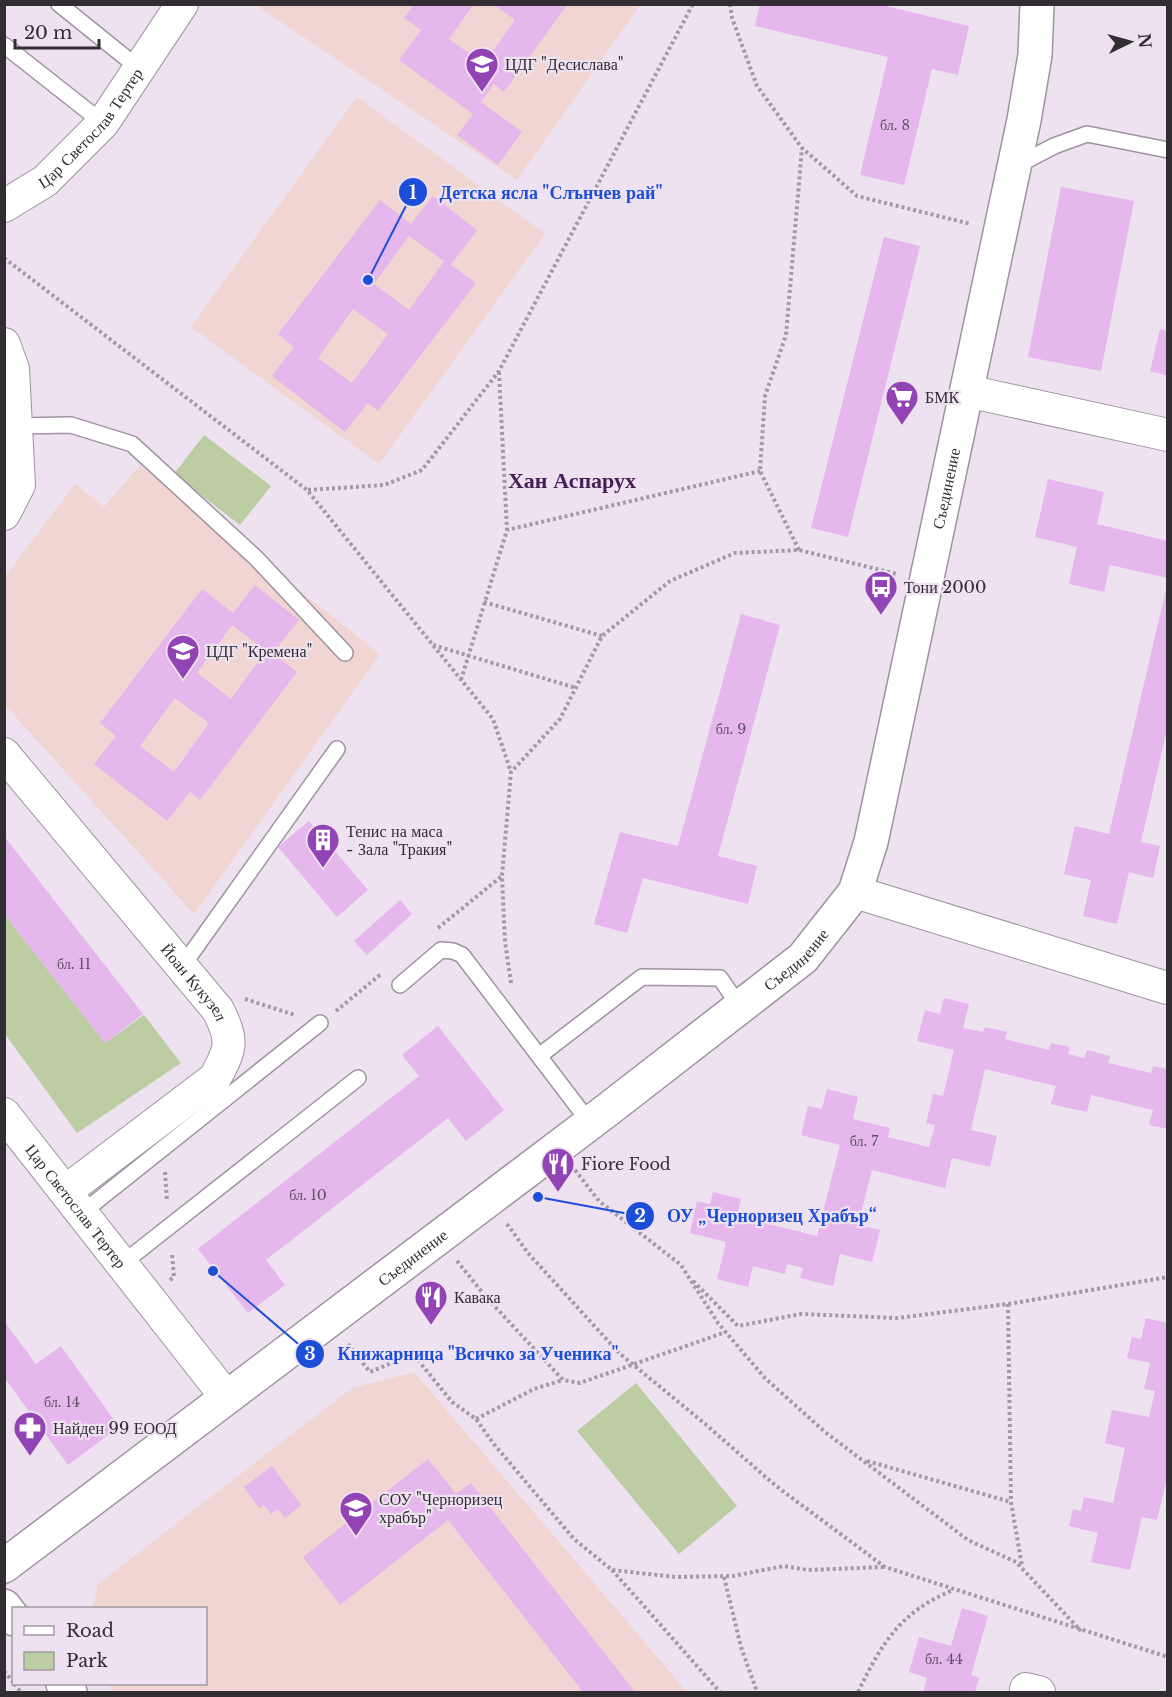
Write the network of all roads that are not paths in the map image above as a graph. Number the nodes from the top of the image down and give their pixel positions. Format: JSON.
{"nodes":[{"id":1,"x":59,"y":4,"type":"edge"},
{"id":2,"x":182,"y":4,"type":"edge"},
{"id":3,"x":1037,"y":4,"type":"edge"},
{"id":4,"x":4,"y":45,"type":"edge"},
{"id":5,"x":141,"y":70,"type":"junction"},
{"id":6,"x":103,"y":123,"type":"junction"},
{"id":7,"x":1167,"y":150,"type":"edge"},
{"id":8,"x":1014,"y":167,"type":"junction"},
{"id":9,"x":4,"y":206,"type":"edge"},
{"id":10,"x":4,"y":344,"type":"edge"},
{"id":11,"x":967,"y":391,"type":"junction"},
{"id":12,"x":15,"y":426,"type":"junction"},
{"id":13,"x":1167,"y":435,"type":"edge"},
{"id":14,"x":4,"y":514,"type":"edge"},
{"id":15,"x":345,"y":653,"type":"dead end"},
{"id":16,"x":337,"y":749,"type":"dead end"},
{"id":17,"x":4,"y":754,"type":"edge"},
{"id":18,"x":855,"y":892,"type":"junction"},
{"id":19,"x":181,"y":968,"type":"junction"},
{"id":20,"x":400,"y":985,"type":"dead end"},
{"id":21,"x":1167,"y":987,"type":"edge"},
{"id":22,"x":740,"y":1007,"type":"junction"},
{"id":23,"x":320,"y":1023,"type":"road end"},
{"id":24,"x":539,"y":1056,"type":"junction"},
{"id":25,"x":358,"y":1078,"type":"dead end"},
{"id":26,"x":4,"y":1113,"type":"edge"},
{"id":27,"x":590,"y":1123,"type":"junction"},
{"id":28,"x":75,"y":1202,"type":"junction"},
{"id":29,"x":123,"y":1263,"type":"junction"},
{"id":30,"x":227,"y":1398,"type":"junction"},
{"id":31,"x":4,"y":1566,"type":"edge"}],
"edges":[{"from":1,"to":5,"type":"lane"},
{"from":2,"to":5,"type":"street","name":"Цар Светослав Тертер"},
{"from":3,"to":8,"type":"street","name":"Съединение"},
{"from":4,"to":6,"type":"lane"},
{"from":5,"to":6,"type":"street","name":"Цар Светослав Тертер"},
{"from":6,"to":9,"type":"street","name":"Цар Светослав Тертер"},
{"from":7,"to":8,"type":"lane"},
{"from":8,"to":11,"type":"street","name":"Съединение"},
{"from":10,"to":12,"type":"street"},
{"from":11,"to":13,"type":"street"},
{"from":11,"to":18,"type":"street","name":"Съединение"},
{"from":12,"to":14,"type":"street"},
{"from":12,"to":15,"type":"lane"},
{"from":16,"to":19,"type":"lane"},
{"from":17,"to":19,"type":"street","name":"Йоан Кукузел"},
{"from":18,"to":21,"type":"street"},
{"from":18,"to":22,"type":"street","name":"Съединение"},
{"from":19,"to":28,"type":"street","name":"Йоан Кукузел"},
{"from":20,"to":24,"type":"lane"},
{"from":22,"to":24,"type":"lane"},
{"from":22,"to":27,"type":"street","name":"Съединение"},
{"from":23,"to":28,"type":"lane"},
{"from":24,"to":27,"type":"lane"},
{"from":25,"to":29,"type":"lane"},
{"from":26,"to":28,"type":"street","name":"Цар Светослав Тертер"},
{"from":27,"to":30,"type":"street","name":"Съединение"},
{"from":28,"to":29,"type":"street","name":"Цар Светослав Тертер"},
{"from":29,"to":30,"type":"street","name":"Цар Светослав Тертер"},
{"from":30,"to":31,"type":"street","name":"Съединение"}]}
